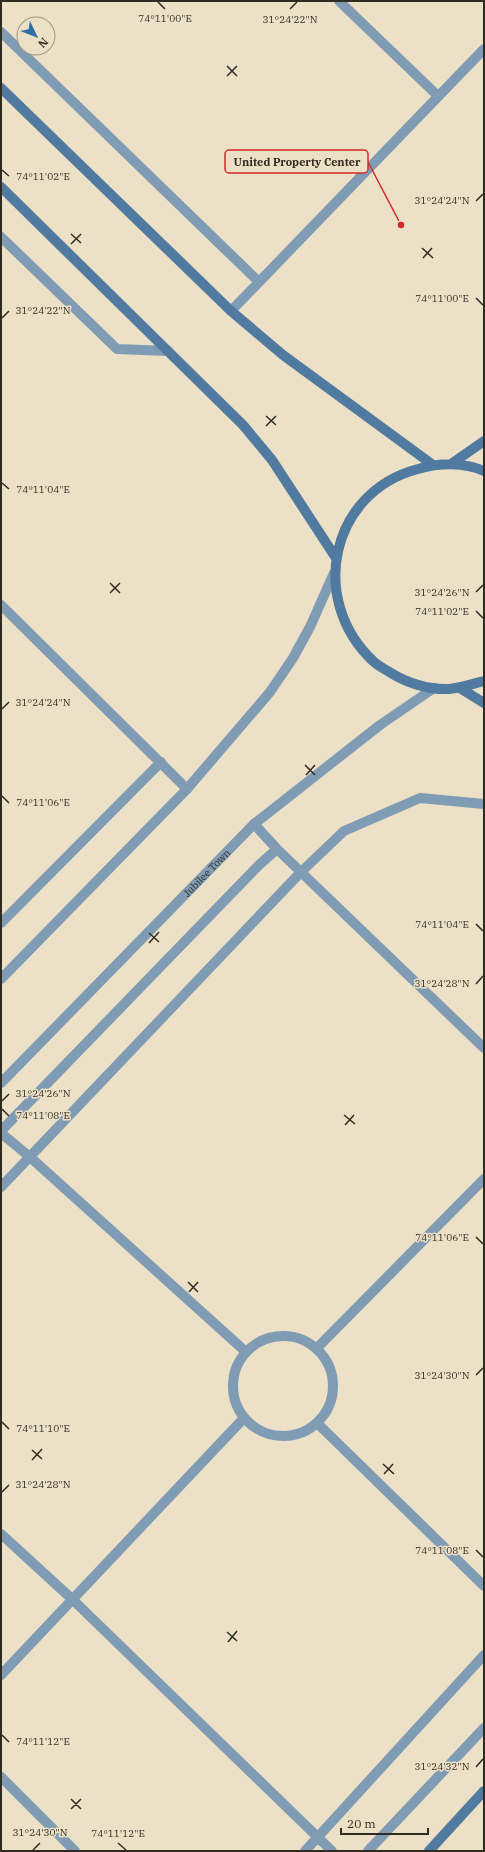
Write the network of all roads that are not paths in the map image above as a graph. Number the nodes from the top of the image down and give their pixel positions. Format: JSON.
{"nodes":[{"id":1,"x":339,"y":1,"type":"edge"},
{"id":2,"x":1,"y":32,"type":"edge"},
{"id":3,"x":484,"y":48,"type":"edge"},
{"id":4,"x":1,"y":88,"type":"edge"},
{"id":5,"x":438,"y":96,"type":"junction"},
{"id":6,"x":1,"y":187,"type":"edge"},
{"id":7,"x":1,"y":237,"type":"edge"},
{"id":8,"x":259,"y":282,"type":"junction"},
{"id":9,"x":231,"y":311,"type":"junction"},
{"id":10,"x":168,"y":351,"type":"junction"},
{"id":11,"x":484,"y":442,"type":"edge"},
{"id":12,"x":450,"y":464,"type":"junction"},
{"id":13,"x":433,"y":465,"type":"junction"},
{"id":14,"x":484,"y":471,"type":"edge"},
{"id":15,"x":336,"y":558,"type":"junction"},
{"id":16,"x":334,"y":573,"type":"junction"},
{"id":17,"x":1,"y":604,"type":"edge"},
{"id":18,"x":484,"y":681,"type":"edge"},
{"id":19,"x":434,"y":688,"type":"junction"},
{"id":20,"x":460,"y":688,"type":"junction"},
{"id":21,"x":484,"y":703,"type":"edge"},
{"id":22,"x":161,"y":762,"type":"junction"},
{"id":23,"x":187,"y":789,"type":"junction"},
{"id":24,"x":484,"y":804,"type":"edge"},
{"id":25,"x":254,"y":824,"type":"junction"},
{"id":26,"x":277,"y":849,"type":"junction"},
{"id":27,"x":301,"y":872,"type":"junction"},
{"id":28,"x":1,"y":923,"type":"edge"},
{"id":29,"x":1,"y":979,"type":"edge"},
{"id":30,"x":484,"y":1048,"type":"edge"},
{"id":31,"x":1,"y":1083,"type":"edge"},
{"id":32,"x":1,"y":1132,"type":"edge"},
{"id":33,"x":30,"y":1156,"type":"junction"},
{"id":34,"x":484,"y":1179,"type":"edge"},
{"id":35,"x":1,"y":1187,"type":"edge"},
{"id":36,"x":317,"y":1348,"type":"junction"},
{"id":37,"x":246,"y":1352,"type":"junction"},
{"id":38,"x":244,"y":1418,"type":"junction"},
{"id":39,"x":318,"y":1424,"type":"junction"},
{"id":40,"x":1,"y":1534,"type":"edge"},
{"id":41,"x":484,"y":1586,"type":"edge"},
{"id":42,"x":72,"y":1599,"type":"junction"},
{"id":43,"x":484,"y":1655,"type":"edge"},
{"id":44,"x":1,"y":1675,"type":"edge"},
{"id":45,"x":484,"y":1728,"type":"edge"},
{"id":46,"x":1,"y":1777,"type":"edge"},
{"id":47,"x":484,"y":1791,"type":"edge"},
{"id":48,"x":318,"y":1837,"type":"junction"},
{"id":49,"x":75,"y":1851,"type":"edge"},
{"id":50,"x":305,"y":1851,"type":"edge"},
{"id":51,"x":332,"y":1851,"type":"edge"},
{"id":52,"x":368,"y":1851,"type":"edge"},
{"id":53,"x":429,"y":1851,"type":"edge"}],
"edges":[{"from":1,"to":5,"type":"street"},
{"from":2,"to":8,"type":"street"},
{"from":3,"to":5,"type":"street"},
{"from":4,"to":9,"type":"main road"},
{"from":5,"to":8,"type":"street"},
{"from":6,"to":10,"type":"main road"},
{"from":7,"to":10,"type":"street"},
{"from":8,"to":9,"type":"street"},
{"from":9,"to":13,"type":"main road"},
{"from":10,"to":15,"type":"main road"},
{"from":11,"to":12,"type":"main road"},
{"from":12,"to":13,"type":"main road"},
{"from":12,"to":14,"type":"main road"},
{"from":13,"to":15,"type":"main road"},
{"from":15,"to":16,"type":"main road"},
{"from":16,"to":19,"type":"main road"},
{"from":16,"to":23,"type":"street"},
{"from":17,"to":22,"type":"street"},
{"from":18,"to":20,"type":"main road"},
{"from":19,"to":20,"type":"main road"},
{"from":19,"to":25,"type":"street","name":"Jubilee Town"},
{"from":20,"to":21,"type":"main road"},
{"from":22,"to":23,"type":"street"},
{"from":22,"to":28,"type":"street"},
{"from":23,"to":29,"type":"street"},
{"from":24,"to":27,"type":"street"},
{"from":25,"to":26,"type":"street"},
{"from":25,"to":31,"type":"street","name":"Jubilee Town"},
{"from":26,"to":27,"type":"street"},
{"from":26,"to":32,"type":"street"},
{"from":27,"to":30,"type":"street"},
{"from":27,"to":33,"type":"street"},
{"from":32,"to":33,"type":"street"},
{"from":33,"to":35,"type":"street"},
{"from":33,"to":37,"type":"street"},
{"from":34,"to":36,"type":"street"},
{"from":36,"to":37,"type":"street"},
{"from":36,"to":39,"type":"street"},
{"from":37,"to":38,"type":"street"},
{"from":38,"to":39,"type":"street"},
{"from":38,"to":42,"type":"street"},
{"from":39,"to":41,"type":"street"},
{"from":40,"to":42,"type":"street"},
{"from":42,"to":44,"type":"street"},
{"from":42,"to":48,"type":"street"},
{"from":43,"to":48,"type":"street"},
{"from":45,"to":52,"type":"street"},
{"from":46,"to":49,"type":"street"},
{"from":47,"to":53,"type":"main road"},
{"from":48,"to":50,"type":"street"},
{"from":48,"to":51,"type":"street"}]}
